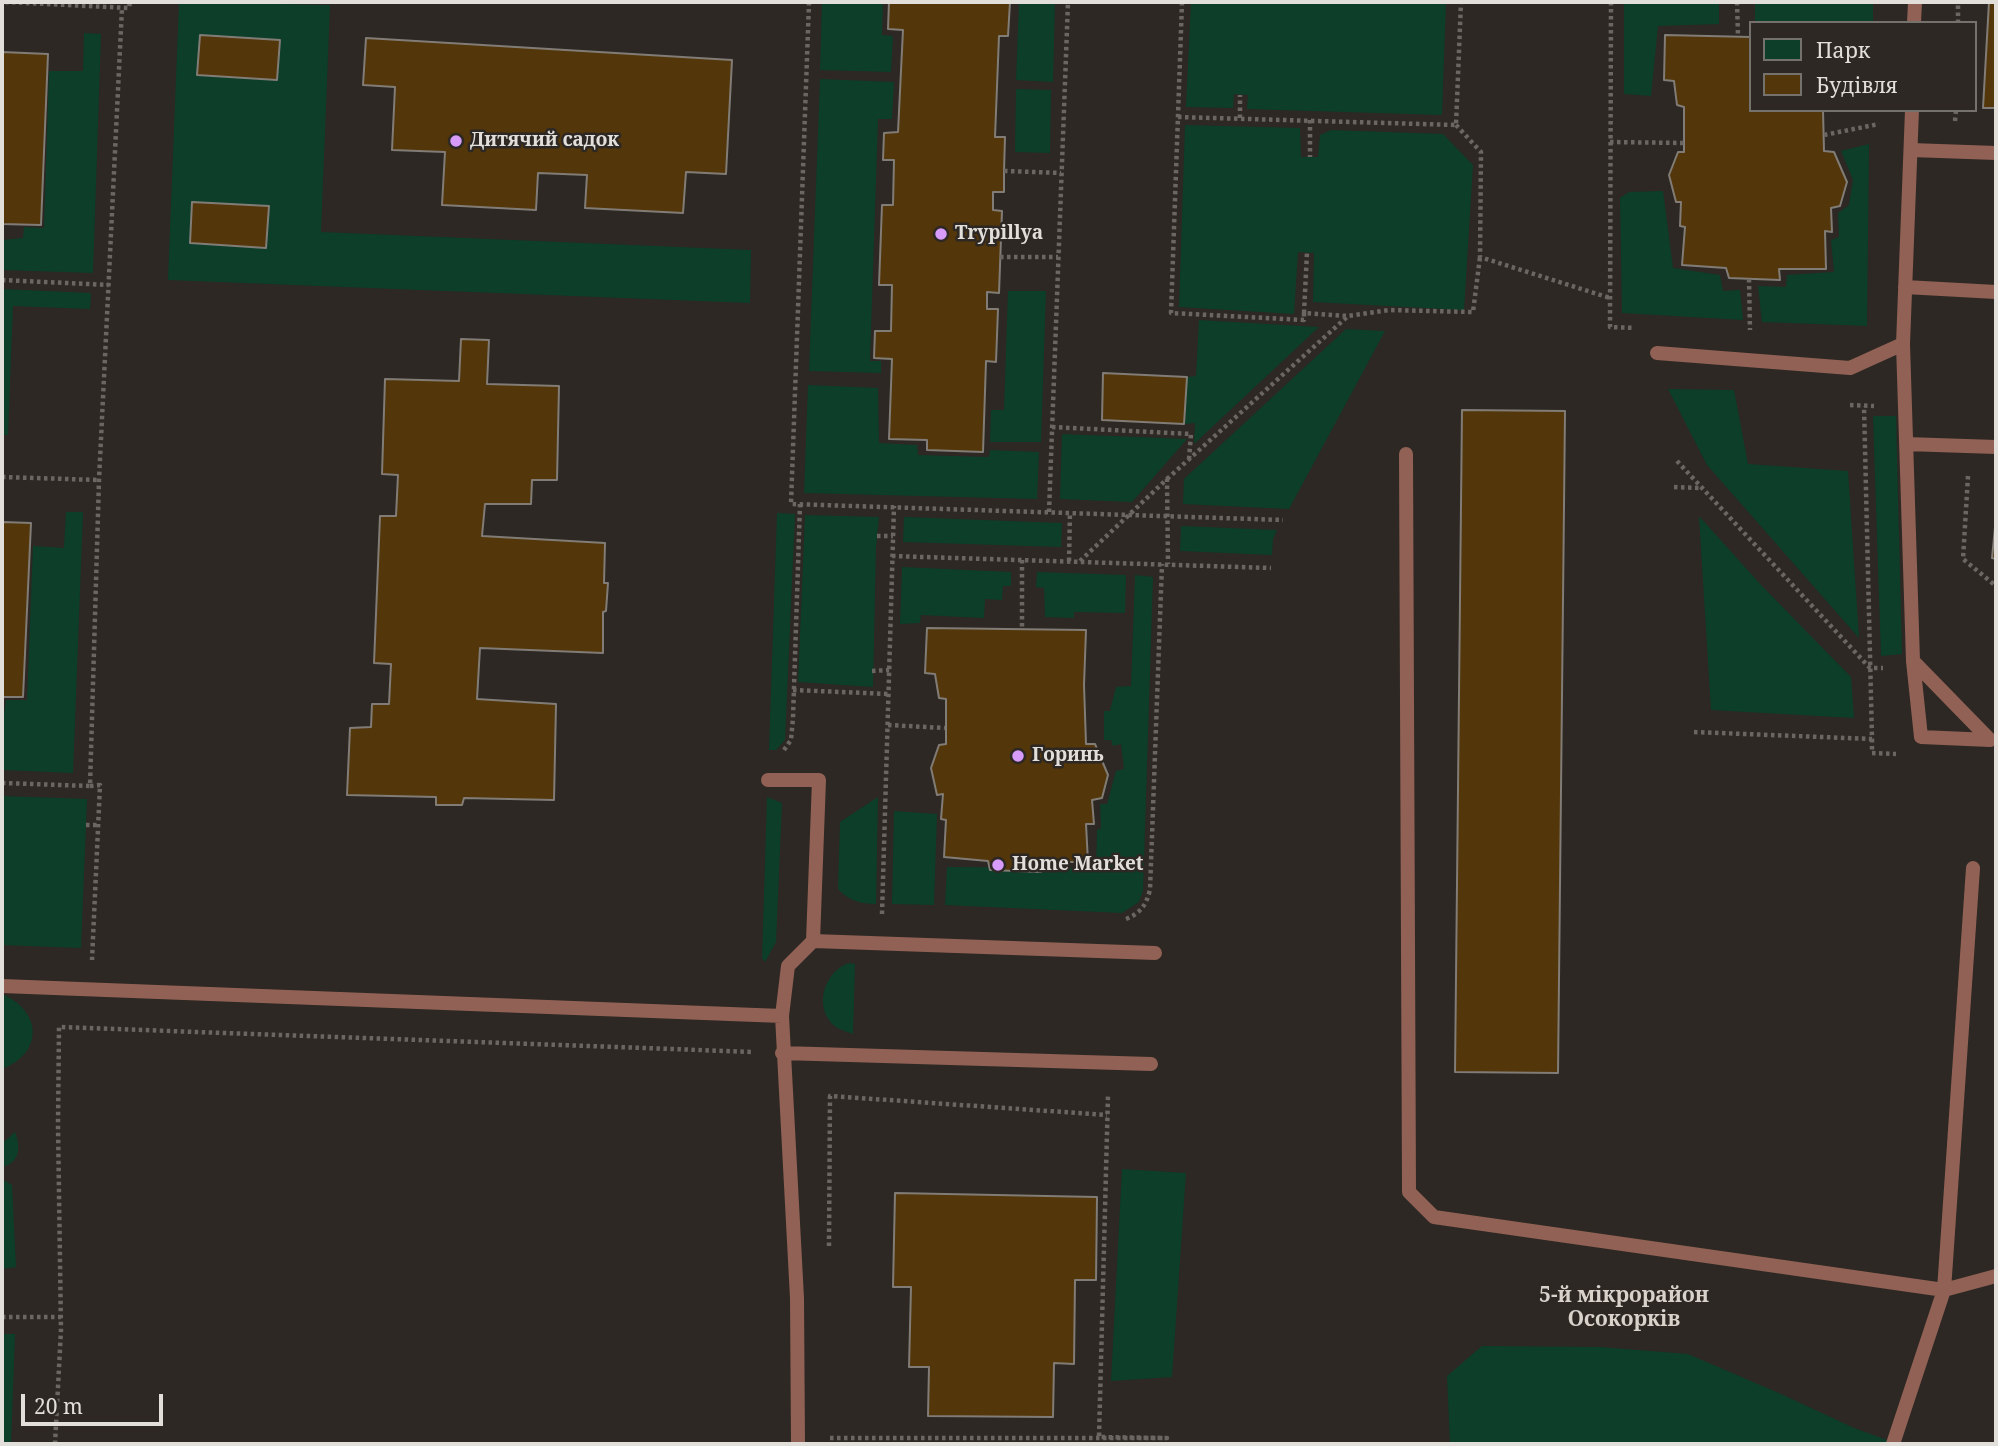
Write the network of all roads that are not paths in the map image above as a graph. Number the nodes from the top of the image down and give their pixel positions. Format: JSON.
{"nodes":[{"id":1,"x":1915,"y":2,"type":"edge"},
{"id":2,"x":1914,"y":21,"type":"edge"},
{"id":3,"x":1912,"y":112,"type":"edge"},
{"id":4,"x":1911,"y":150,"type":"junction"},
{"id":5,"x":1996,"y":153,"type":"edge"},
{"id":6,"x":1905,"y":287,"type":"junction"},
{"id":7,"x":1996,"y":292,"type":"edge"},
{"id":8,"x":1903,"y":344,"type":"junction"},
{"id":9,"x":1657,"y":353,"type":"dead end"},
{"id":10,"x":1906,"y":444,"type":"junction"},
{"id":11,"x":1996,"y":447,"type":"edge"},
{"id":12,"x":1406,"y":454,"type":"dead end"},
{"id":13,"x":1913,"y":661,"type":"junction"},
{"id":14,"x":768,"y":780,"type":"dead end"},
{"id":15,"x":1973,"y":868,"type":"dead end"},
{"id":16,"x":813,"y":941,"type":"junction"},
{"id":17,"x":1155,"y":953,"type":"dead end"},
{"id":18,"x":2,"y":986,"type":"edge"},
{"id":19,"x":782,"y":1016,"type":"junction"},
{"id":20,"x":782,"y":1053,"type":"junction"},
{"id":21,"x":1151,"y":1064,"type":"dead end"},
{"id":22,"x":1996,"y":1276,"type":"edge"},
{"id":23,"x":1944,"y":1290,"type":"junction"},
{"id":24,"x":798,"y":1444,"type":"edge"},
{"id":25,"x":1893,"y":1444,"type":"edge"}],
"edges":[{"from":1,"to":2,"type":"lane"},
{"from":3,"to":4,"type":"lane"},
{"from":4,"to":5,"type":"lane"},
{"from":4,"to":6,"type":"lane"},
{"from":6,"to":7,"type":"lane"},
{"from":6,"to":8,"type":"lane"},
{"from":8,"to":9,"type":"lane"},
{"from":8,"to":10,"type":"lane"},
{"from":10,"to":11,"type":"lane"},
{"from":10,"to":13,"type":"lane"},
{"from":12,"to":23,"type":"lane"},
{"from":13,"to":13,"type":"lane"},
{"from":14,"to":16,"type":"lane"},
{"from":15,"to":23,"type":"lane"},
{"from":16,"to":17,"type":"lane"},
{"from":16,"to":19,"type":"lane"},
{"from":18,"to":19,"type":"lane"},
{"from":19,"to":20,"type":"lane"},
{"from":20,"to":21,"type":"lane"},
{"from":20,"to":24,"type":"lane"},
{"from":22,"to":23,"type":"lane"},
{"from":23,"to":25,"type":"lane"}]}
